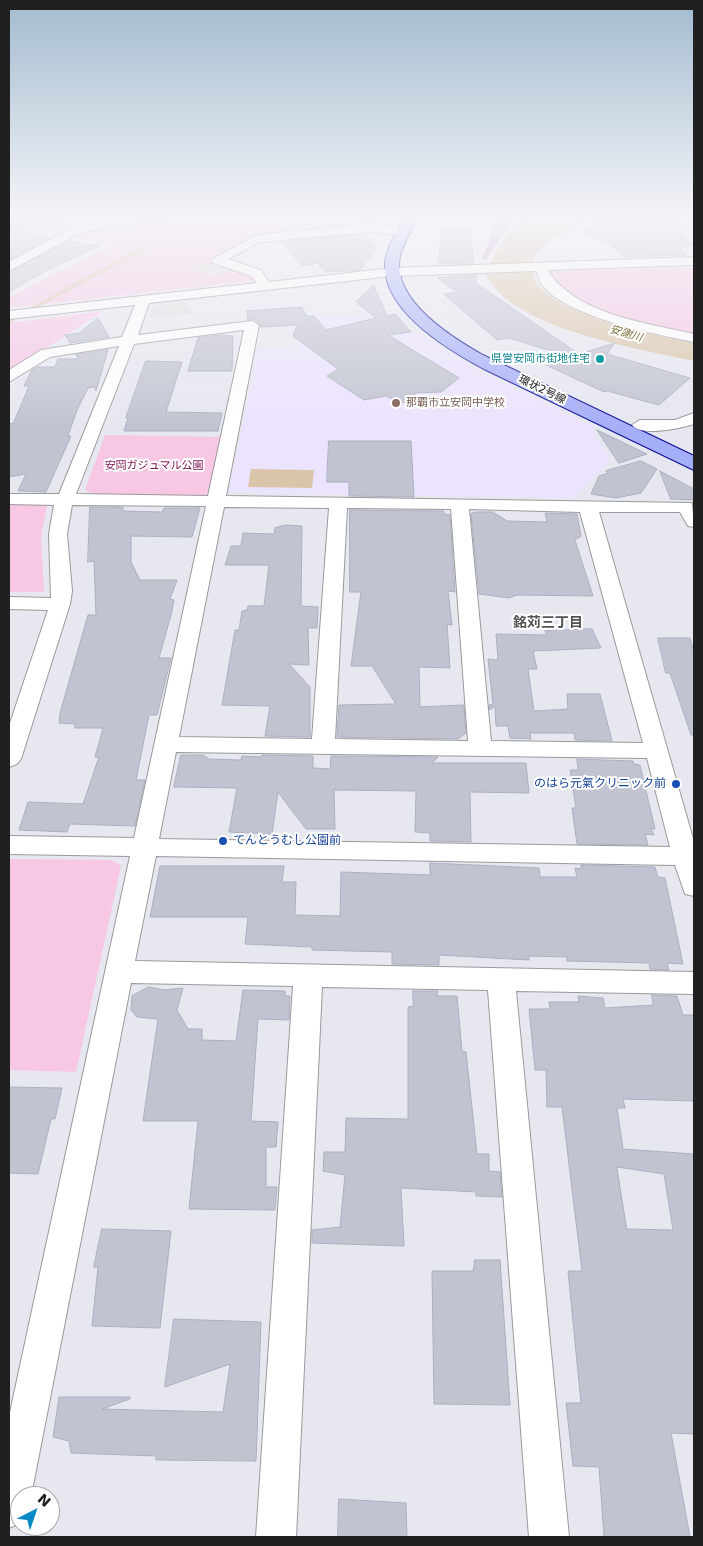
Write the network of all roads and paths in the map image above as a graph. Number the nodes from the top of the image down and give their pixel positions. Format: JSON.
{"nodes":[{"id":1,"x":273,"y":285,"type":"edge"},
{"id":2,"x":397,"y":285,"type":"edge"},
{"id":3,"x":418,"y":285,"type":"edge"},
{"id":4,"x":551,"y":285,"type":"edge"},
{"id":5,"x":265,"y":286,"type":"joint"},
{"id":6,"x":144,"y":300,"type":"junction"},
{"id":7,"x":9,"y":315,"type":"edge"},
{"id":8,"x":694,"y":338,"type":"edge"},
{"id":9,"x":128,"y":340,"type":"junction"},
{"id":10,"x":9,"y":377,"type":"edge"},
{"id":11,"x":694,"y":418,"type":"edge"},
{"id":12,"x":640,"y":425,"type":"junction"},
{"id":13,"x":694,"y":451,"type":"edge"},
{"id":14,"x":694,"y":464,"type":"edge"},
{"id":15,"x":9,"y":499,"type":"edge"},
{"id":16,"x":66,"y":500,"type":"junction"},
{"id":17,"x":217,"y":500,"type":"junction"},
{"id":18,"x":338,"y":503,"type":"junction"},
{"id":19,"x":460,"y":504,"type":"junction"},
{"id":20,"x":586,"y":507,"type":"junction"},
{"id":21,"x":694,"y":522,"type":"edge"},
{"id":22,"x":9,"y":603,"type":"edge"},
{"id":23,"x":60,"y":604,"type":"junction"},
{"id":24,"x":167,"y":744,"type":"junction"},
{"id":25,"x":323,"y":745,"type":"junction"},
{"id":26,"x":480,"y":747,"type":"junction"},
{"id":27,"x":656,"y":751,"type":"junction"},
{"id":28,"x":9,"y":759,"type":"edge"},
{"id":29,"x":9,"y":845,"type":"edge"},
{"id":30,"x":145,"y":848,"type":"junction"},
{"id":31,"x":690,"y":856,"type":"edge"},
{"id":32,"x":694,"y":886,"type":"edge"},
{"id":33,"x":120,"y":972,"type":"junction"},
{"id":34,"x":308,"y":976,"type":"junction"},
{"id":35,"x":501,"y":979,"type":"junction"},
{"id":36,"x":694,"y":983,"type":"edge"},
{"id":37,"x":9,"y":1508,"type":"edge"},
{"id":38,"x":276,"y":1537,"type":"edge"},
{"id":39,"x":549,"y":1537,"type":"edge"}],
"edges":[{"from":1,"to":5,"type":"street"},
{"from":2,"to":14,"type":"main road","name":"環状2号線"},
{"from":3,"to":12,"type":"main road","name":"環状2号線"},
{"from":4,"to":8,"type":"street"},
{"from":5,"to":6,"type":"street"},
{"from":6,"to":7,"type":"street"},
{"from":6,"to":9,"type":"street"},
{"from":9,"to":10,"type":"street"},
{"from":9,"to":16,"type":"street"},
{"from":9,"to":17,"type":"street"},
{"from":11,"to":12,"type":"street"},
{"from":12,"to":13,"type":"main road","name":"環状2号線"},
{"from":15,"to":16,"type":"street"},
{"from":16,"to":17,"type":"street"},
{"from":16,"to":23,"type":"street"},
{"from":17,"to":18,"type":"street"},
{"from":17,"to":24,"type":"street"},
{"from":18,"to":19,"type":"street"},
{"from":18,"to":25,"type":"street"},
{"from":19,"to":20,"type":"street"},
{"from":19,"to":26,"type":"street"},
{"from":20,"to":21,"type":"street"},
{"from":20,"to":27,"type":"street"},
{"from":22,"to":23,"type":"street"},
{"from":23,"to":28,"type":"street"},
{"from":24,"to":25,"type":"street"},
{"from":24,"to":30,"type":"street"},
{"from":25,"to":26,"type":"street"},
{"from":26,"to":27,"type":"street"},
{"from":27,"to":31,"type":"street"},
{"from":29,"to":30,"type":"street"},
{"from":30,"to":31,"type":"street"},
{"from":30,"to":33,"type":"street"},
{"from":31,"to":32,"type":"street"},
{"from":33,"to":34,"type":"street"},
{"from":33,"to":37,"type":"street"},
{"from":34,"to":35,"type":"street"},
{"from":34,"to":38,"type":"street"},
{"from":35,"to":36,"type":"street"},
{"from":35,"to":39,"type":"street"}]}
